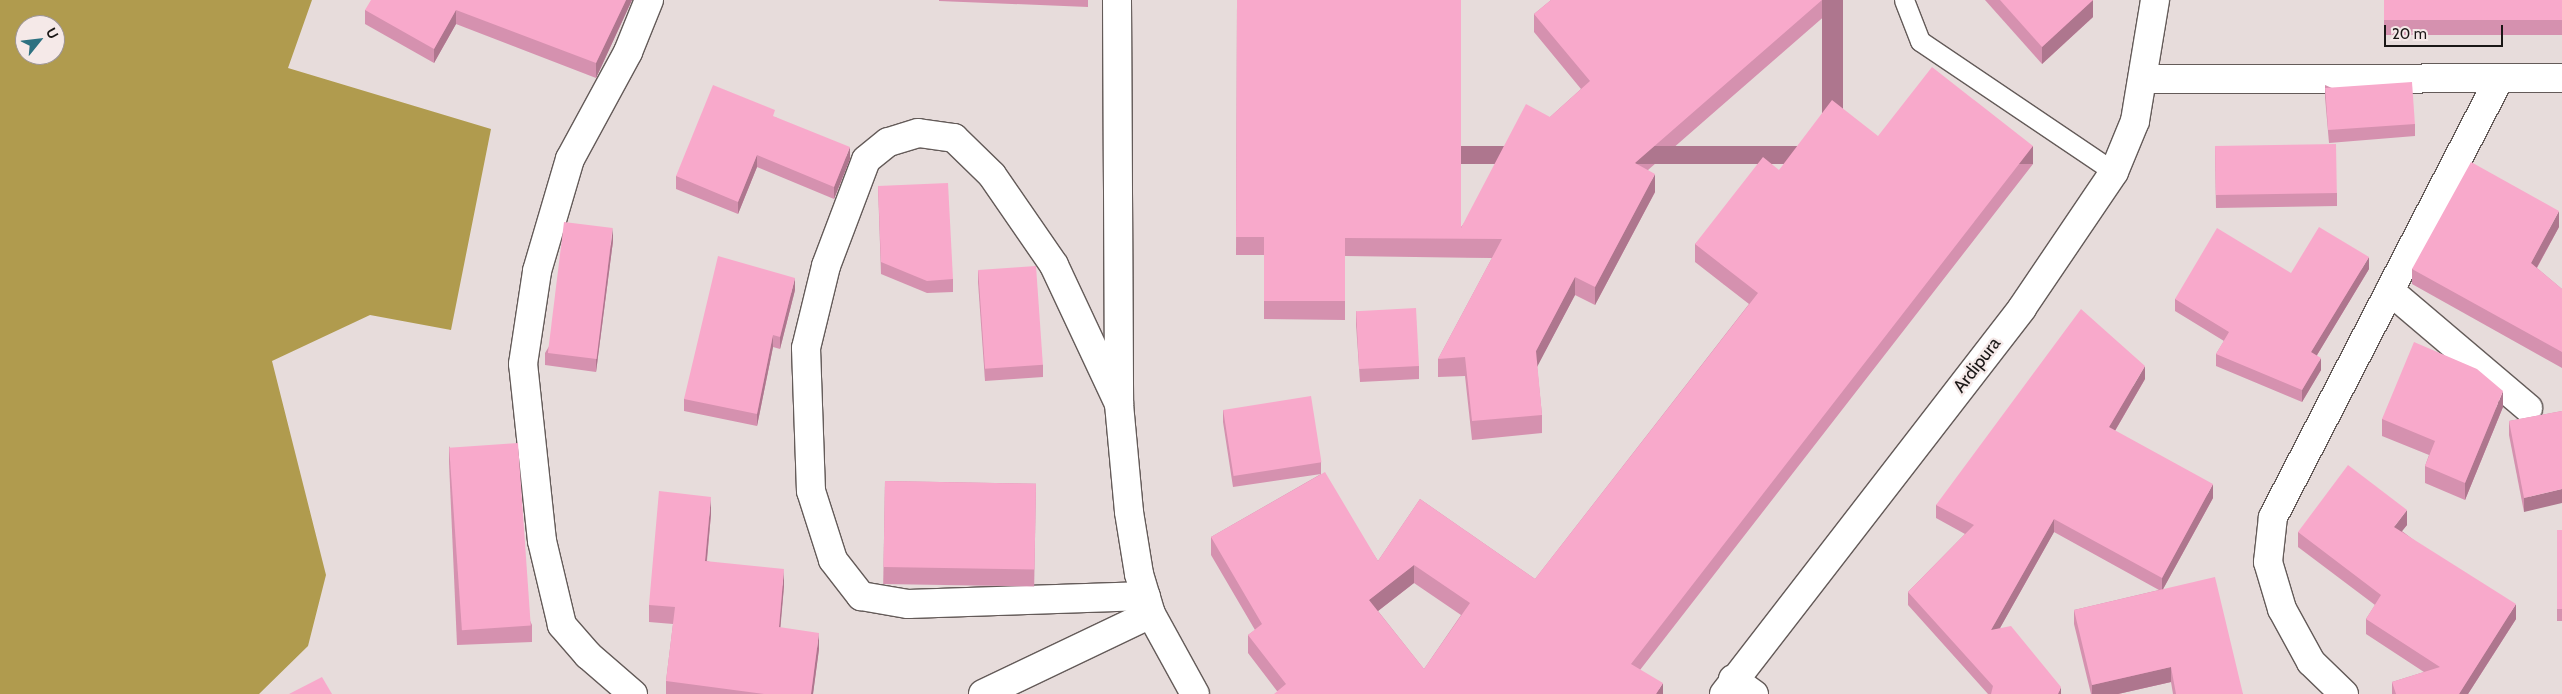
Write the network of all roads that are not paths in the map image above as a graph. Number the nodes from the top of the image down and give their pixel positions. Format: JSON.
{"nodes":[{"id":1,"x":649,"y":0,"type":"edge"},
{"id":2,"x":1117,"y":0,"type":"edge"},
{"id":3,"x":1904,"y":0,"type":"edge"},
{"id":4,"x":2155,"y":0,"type":"edge"},
{"id":5,"x":2562,"y":78,"type":"edge"},
{"id":6,"x":2143,"y":79,"type":"junction"},
{"id":7,"x":2498,"y":81,"type":"junction"},
{"id":8,"x":2114,"y":172,"type":"junction"},
{"id":9,"x":2390,"y":291,"type":"junction"},
{"id":10,"x":1119,"y":404,"type":"junction"},
{"id":11,"x":2528,"y":408,"type":"dead end"},
{"id":12,"x":1148,"y":605,"type":"junction"},
{"id":13,"x":1737,"y":689,"type":"edge"},
{"id":14,"x":633,"y":694,"type":"edge"},
{"id":15,"x":983,"y":694,"type":"edge"},
{"id":16,"x":1195,"y":694,"type":"edge"},
{"id":17,"x":2344,"y":694,"type":"edge"}],
"edges":[{"from":1,"to":14,"type":"street"},
{"from":2,"to":10,"type":"street"},
{"from":3,"to":8,"type":"lane"},
{"from":4,"to":6,"type":"street","name":"Ardipura"},
{"from":5,"to":7,"type":"street"},
{"from":6,"to":7,"type":"street"},
{"from":6,"to":8,"type":"street","name":"Ardipura"},
{"from":7,"to":9,"type":"street"},
{"from":8,"to":13,"type":"street","name":"Ardipura"},
{"from":9,"to":11,"type":"street"},
{"from":9,"to":17,"type":"street"},
{"from":10,"to":12,"type":"street"},
{"from":10,"to":12,"type":"street"},
{"from":12,"to":15,"type":"street"},
{"from":12,"to":16,"type":"street"}]}
